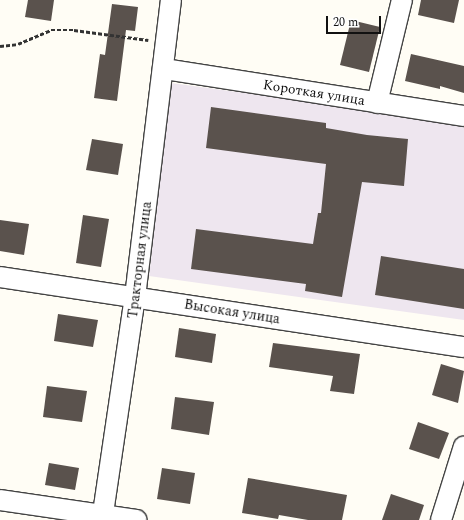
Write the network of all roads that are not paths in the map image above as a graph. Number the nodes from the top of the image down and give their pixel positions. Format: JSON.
{"nodes":[{"id":1,"x":171,"y":0,"type":"edge"},
{"id":2,"x":402,"y":0,"type":"edge"},
{"id":3,"x":164,"y":69,"type":"junction"},
{"id":4,"x":377,"y":103,"type":"junction"},
{"id":5,"x":464,"y":116,"type":"edge"},
{"id":6,"x":0,"y":277,"type":"edge"},
{"id":7,"x":135,"y":297,"type":"junction"},
{"id":8,"x":464,"y":347,"type":"edge"},
{"id":9,"x":464,"y":446,"type":"edge"},
{"id":10,"x":0,"y":500,"type":"edge"},
{"id":11,"x":103,"y":518,"type":"edge"},
{"id":12,"x":137,"y":520,"type":"edge"},
{"id":13,"x":441,"y":520,"type":"edge"}],
"edges":[{"from":1,"to":3,"type":"street","name":"Тракторная улица"},
{"from":2,"to":4,"type":"street"},
{"from":3,"to":4,"type":"street","name":"Короткая улица"},
{"from":3,"to":7,"type":"street","name":"Тракторная улица"},
{"from":4,"to":5,"type":"street","name":"Короткая улица"},
{"from":6,"to":7,"type":"street","name":"Высокая улица"},
{"from":7,"to":8,"type":"street","name":"Высокая улица"},
{"from":7,"to":11,"type":"street","name":"Тракторная улица"},
{"from":9,"to":13,"type":"street"},
{"from":10,"to":11,"type":"street"},
{"from":11,"to":12,"type":"street"}]}
